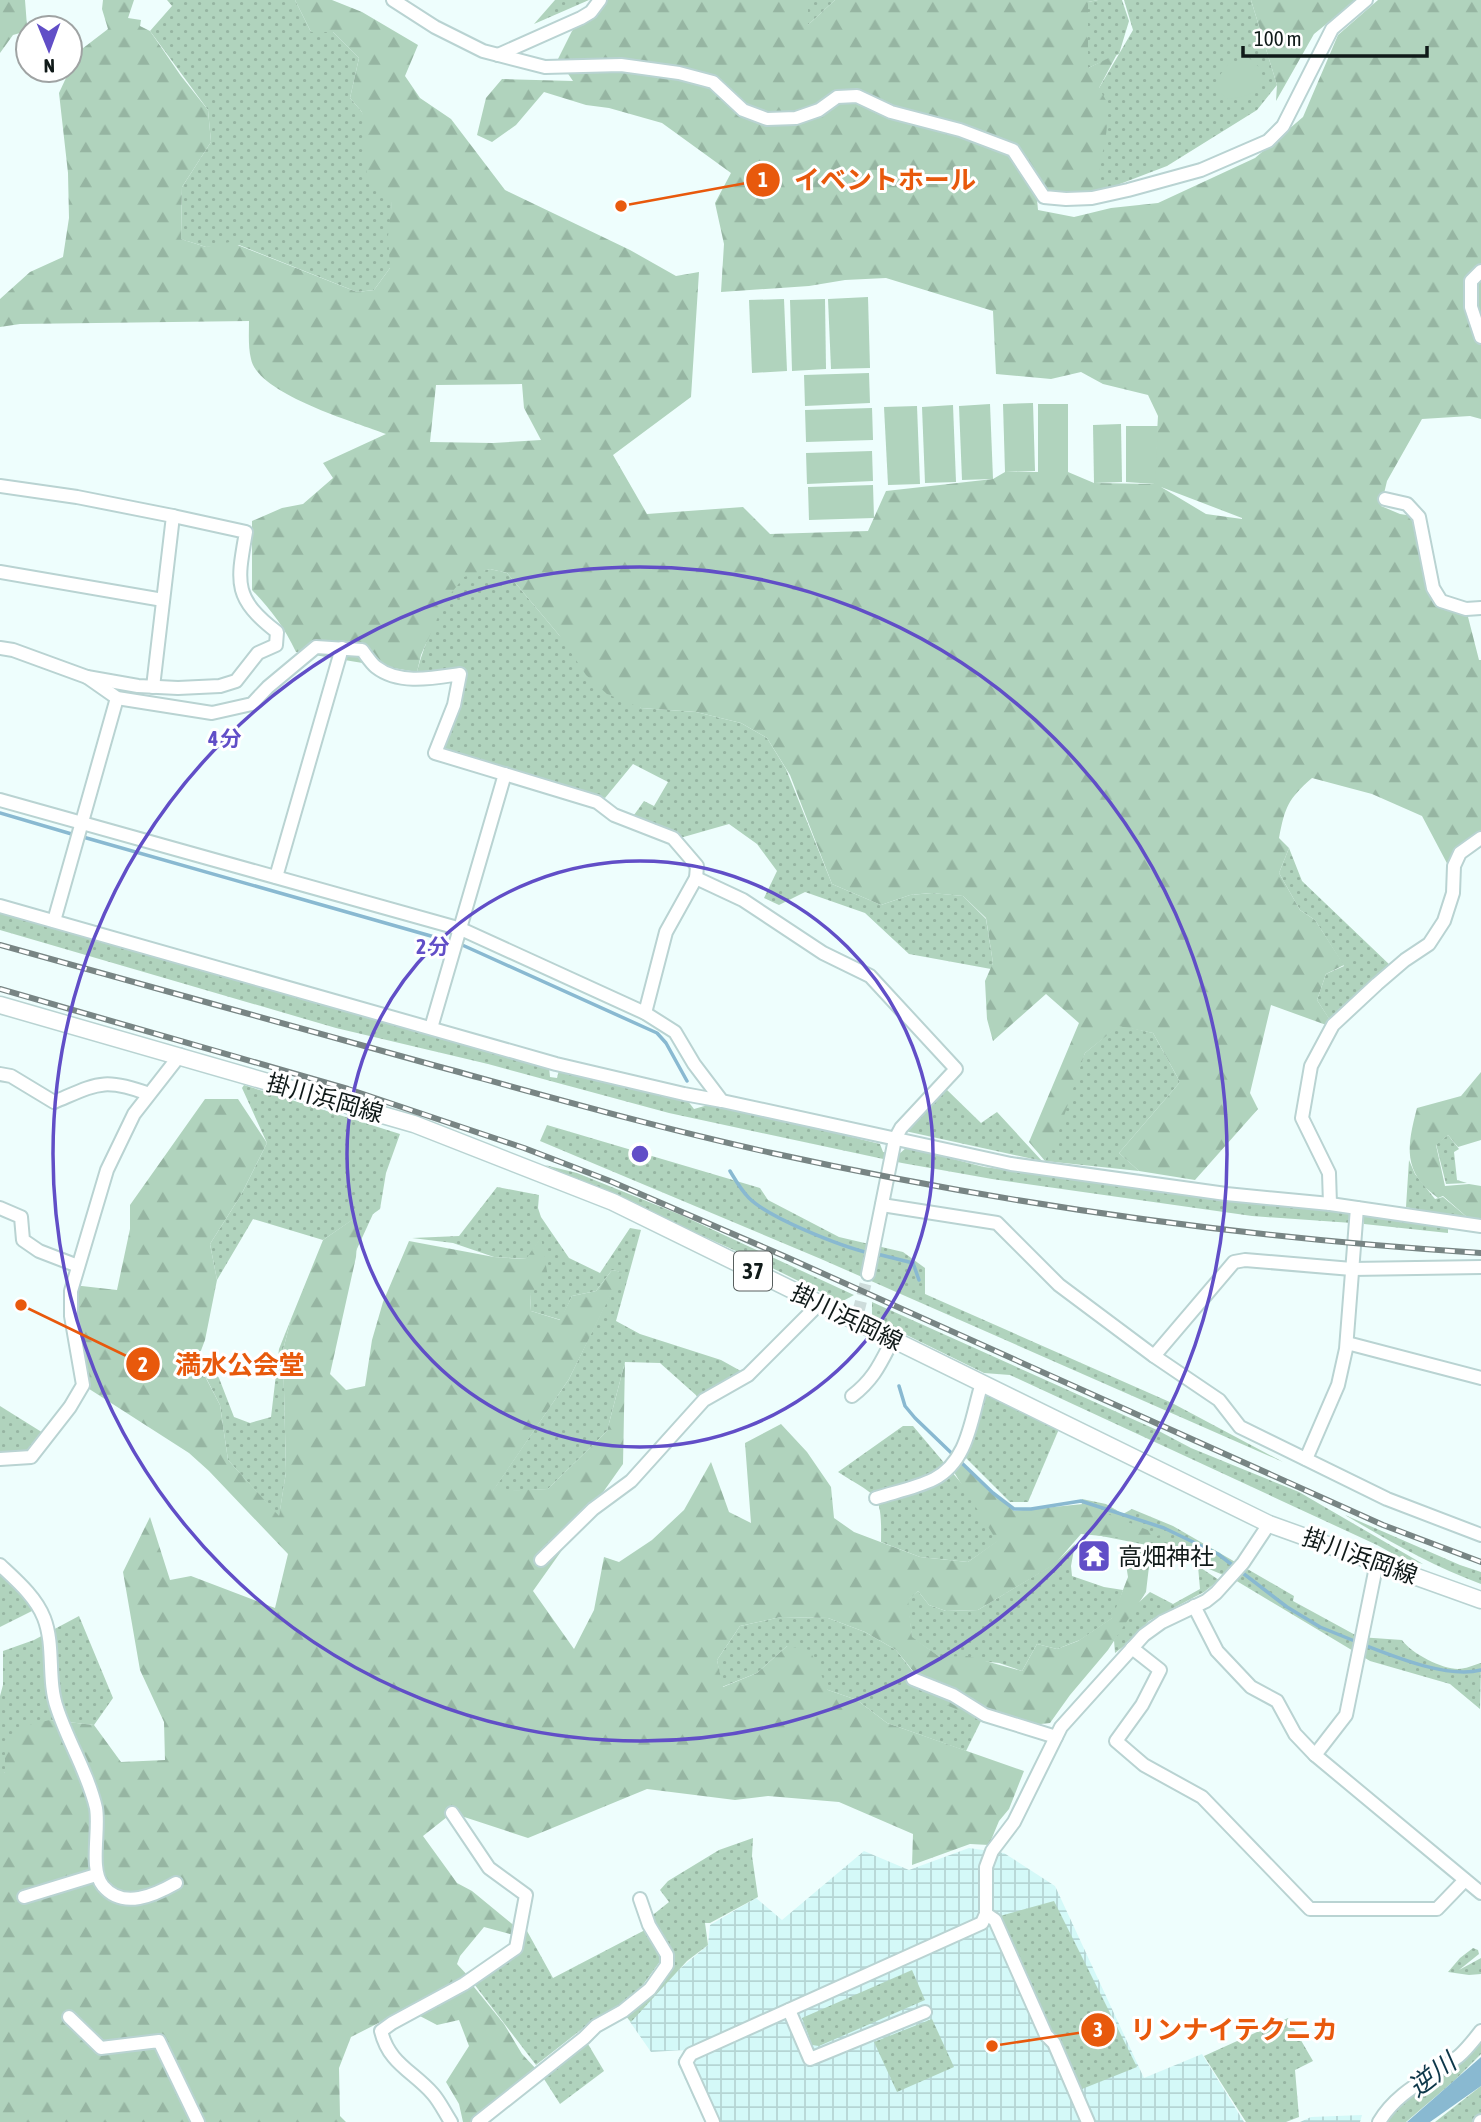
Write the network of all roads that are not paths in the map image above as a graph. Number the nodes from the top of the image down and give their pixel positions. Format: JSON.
{"nodes":[{"id":1,"x":393,"y":0,"type":"edge"},
{"id":2,"x":600,"y":0,"type":"edge"},
{"id":3,"x":1366,"y":0,"type":"edge"},
{"id":4,"x":498,"y":55,"type":"junction"},
{"id":5,"x":1481,"y":271,"type":"edge"},
{"id":6,"x":1481,"y":337,"type":"edge"},
{"id":7,"x":0,"y":486,"type":"edge"},
{"id":8,"x":1385,"y":499,"type":"dead end"},
{"id":9,"x":173,"y":516,"type":"junction"},
{"id":10,"x":0,"y":572,"type":"edge"},
{"id":11,"x":163,"y":600,"type":"junction"},
{"id":12,"x":1481,"y":608,"type":"edge"},
{"id":13,"x":0,"y":648,"type":"edge"},
{"id":14,"x":342,"y":648,"type":"junction"},
{"id":15,"x":86,"y":677,"type":"junction"},
{"id":16,"x":153,"y":687,"type":"junction"},
{"id":17,"x":117,"y":698,"type":"junction"},
{"id":18,"x":505,"y":774,"type":"junction"},
{"id":19,"x":0,"y":800,"type":"edge"},
{"id":20,"x":81,"y":823,"type":"junction"},
{"id":21,"x":1481,"y":838,"type":"edge"},
{"id":22,"x":276,"y":877,"type":"junction"},
{"id":23,"x":696,"y":878,"type":"junction"},
{"id":24,"x":0,"y":906,"type":"edge"},
{"id":25,"x":54,"y":921,"type":"junction"},
{"id":26,"x":461,"y":929,"type":"junction"},
{"id":27,"x":0,"y":1005,"type":"edge"},
{"id":28,"x":645,"y":1013,"type":"junction"},
{"id":29,"x":431,"y":1028,"type":"junction"},
{"id":30,"x":180,"y":1055,"type":"junction"},
{"id":31,"x":0,"y":1074,"type":"edge"},
{"id":32,"x":149,"y":1094,"type":"junction"},
{"id":33,"x":715,"y":1099,"type":"junction"},
{"id":34,"x":895,"y":1139,"type":"junction"},
{"id":35,"x":1330,"y":1204,"type":"junction"},
{"id":36,"x":881,"y":1205,"type":"junction"},
{"id":37,"x":0,"y":1208,"type":"edge"},
{"id":38,"x":1357,"y":1208,"type":"junction"},
{"id":39,"x":1481,"y":1226,"type":"edge"},
{"id":40,"x":79,"y":1266,"type":"junction"},
{"id":41,"x":1481,"y":1267,"type":"edge"},
{"id":42,"x":870,"y":1269,"type":"tunnel mouth"},
{"id":43,"x":1353,"y":1269,"type":"junction"},
{"id":44,"x":819,"y":1304,"type":"junction"},
{"id":45,"x":893,"y":1339,"type":"junction"},
{"id":46,"x":1347,"y":1343,"type":"junction"},
{"id":47,"x":1154,"y":1356,"type":"junction"},
{"id":48,"x":1481,"y":1378,"type":"edge"},
{"id":49,"x":982,"y":1383,"type":"junction"},
{"id":50,"x":852,"y":1396,"type":"dead end"},
{"id":51,"x":0,"y":1459,"type":"edge"},
{"id":52,"x":1306,"y":1459,"type":"junction"},
{"id":53,"x":876,"y":1498,"type":"dead end"},
{"id":54,"x":1269,"y":1524,"type":"junction"},
{"id":55,"x":1481,"y":1535,"type":"edge"},
{"id":56,"x":541,"y":1560,"type":"dead end"},
{"id":57,"x":1377,"y":1562,"type":"junction"},
{"id":58,"x":0,"y":1565,"type":"edge"},
{"id":59,"x":1481,"y":1600,"type":"edge"},
{"id":60,"x":1194,"y":1606,"type":"junction"},
{"id":61,"x":1132,"y":1647,"type":"junction"},
{"id":62,"x":913,"y":1679,"type":"dead end"},
{"id":63,"x":1056,"y":1737,"type":"junction"},
{"id":64,"x":1315,"y":1755,"type":"junction"},
{"id":65,"x":452,"y":1814,"type":"dead end"},
{"id":66,"x":96,"y":1875,"type":"junction"},
{"id":67,"x":1465,"y":1880,"type":"junction"},
{"id":68,"x":176,"y":1883,"type":"dead end"},
{"id":69,"x":1481,"y":1894,"type":"edge"},
{"id":70,"x":24,"y":1897,"type":"dead end"},
{"id":71,"x":640,"y":1899,"type":"dead end"},
{"id":72,"x":986,"y":1914,"type":"junction"},
{"id":73,"x":789,"y":2010,"type":"junction"},
{"id":74,"x":925,"y":2012,"type":"dead end"},
{"id":75,"x":69,"y":2017,"type":"dead end"},
{"id":76,"x":1481,"y":2031,"type":"edge"},
{"id":77,"x":198,"y":2122,"type":"edge"},
{"id":78,"x":451,"y":2122,"type":"edge"},
{"id":79,"x":478,"y":2122,"type":"edge"},
{"id":80,"x":712,"y":2122,"type":"edge"},
{"id":81,"x":1088,"y":2122,"type":"edge"},
{"id":82,"x":1379,"y":2122,"type":"edge"}],
"edges":[{"from":1,"to":4,"type":"street"},
{"from":2,"to":4,"type":"street"},
{"from":3,"to":4,"type":"street"},
{"from":5,"to":6,"type":"street"},
{"from":7,"to":9,"type":"street"},
{"from":8,"to":12,"type":"street"},
{"from":9,"to":11,"type":"street"},
{"from":9,"to":16,"type":"street"},
{"from":10,"to":11,"type":"street"},
{"from":11,"to":16,"type":"street"},
{"from":13,"to":15,"type":"street"},
{"from":14,"to":17,"type":"street"},
{"from":14,"to":18,"type":"street"},
{"from":14,"to":22,"type":"street"},
{"from":15,"to":16,"type":"street"},
{"from":15,"to":17,"type":"street"},
{"from":17,"to":20,"type":"street"},
{"from":18,"to":23,"type":"street"},
{"from":18,"to":26,"type":"street"},
{"from":19,"to":20,"type":"street"},
{"from":20,"to":22,"type":"street"},
{"from":20,"to":25,"type":"street"},
{"from":21,"to":35,"type":"street"},
{"from":22,"to":26,"type":"street"},
{"from":23,"to":28,"type":"street"},
{"from":23,"to":34,"type":"street"},
{"from":24,"to":25,"type":"street"},
{"from":25,"to":29,"type":"street"},
{"from":26,"to":28,"type":"street"},
{"from":26,"to":29,"type":"street"},
{"from":27,"to":30,"type":"main road","name":"掛川浜岡線","number":"37"},
{"from":28,"to":33,"type":"street"},
{"from":29,"to":33,"type":"street"},
{"from":30,"to":32,"type":"street"},
{"from":30,"to":44,"type":"main road","name":"掛川浜岡線","number":"37"},
{"from":31,"to":32,"type":"street"},
{"from":32,"to":40,"type":"street"},
{"from":33,"to":34,"type":"street"},
{"from":34,"to":35,"type":"street"},
{"from":34,"to":36,"type":"street"},
{"from":35,"to":38,"type":"street"},
{"from":36,"to":42,"type":"street"},
{"from":36,"to":47,"type":"street"},
{"from":37,"to":40,"type":"street"},
{"from":38,"to":39,"type":"street"},
{"from":38,"to":43,"type":"street"},
{"from":40,"to":51,"type":"street"},
{"from":41,"to":43,"type":"street"},
{"from":43,"to":46,"type":"street"},
{"from":43,"to":47,"type":"street"},
{"from":44,"to":45,"type":"main road","name":"掛川浜岡線","number":"37"},
{"from":44,"to":56,"type":"street"},
{"from":45,"to":49,"type":"main road","name":"掛川浜岡線","number":"37"},
{"from":45,"to":50,"type":"street"},
{"from":46,"to":48,"type":"street"},
{"from":46,"to":52,"type":"street"},
{"from":47,"to":52,"type":"street"},
{"from":49,"to":53,"type":"street"},
{"from":49,"to":54,"type":"main road","name":"掛川浜岡線","number":"37"},
{"from":52,"to":55,"type":"street"},
{"from":54,"to":57,"type":"main road","name":"掛川浜岡線","number":"37"},
{"from":54,"to":60,"type":"street"},
{"from":57,"to":59,"type":"main road","name":"掛川浜岡線","number":"37"},
{"from":57,"to":64,"type":"street"},
{"from":58,"to":66,"type":"street"},
{"from":60,"to":61,"type":"street"},
{"from":60,"to":64,"type":"street"},
{"from":61,"to":63,"type":"street"},
{"from":61,"to":67,"type":"street"},
{"from":62,"to":63,"type":"street"},
{"from":63,"to":72,"type":"street"},
{"from":64,"to":67,"type":"street"},
{"from":65,"to":78,"type":"street"},
{"from":66,"to":68,"type":"street"},
{"from":66,"to":70,"type":"street"},
{"from":67,"to":69,"type":"street"},
{"from":71,"to":79,"type":"street"},
{"from":72,"to":73,"type":"street"},
{"from":72,"to":81,"type":"street"},
{"from":73,"to":74,"type":"street"},
{"from":73,"to":80,"type":"street"},
{"from":75,"to":77,"type":"street"},
{"from":76,"to":82,"type":"street"}]}
